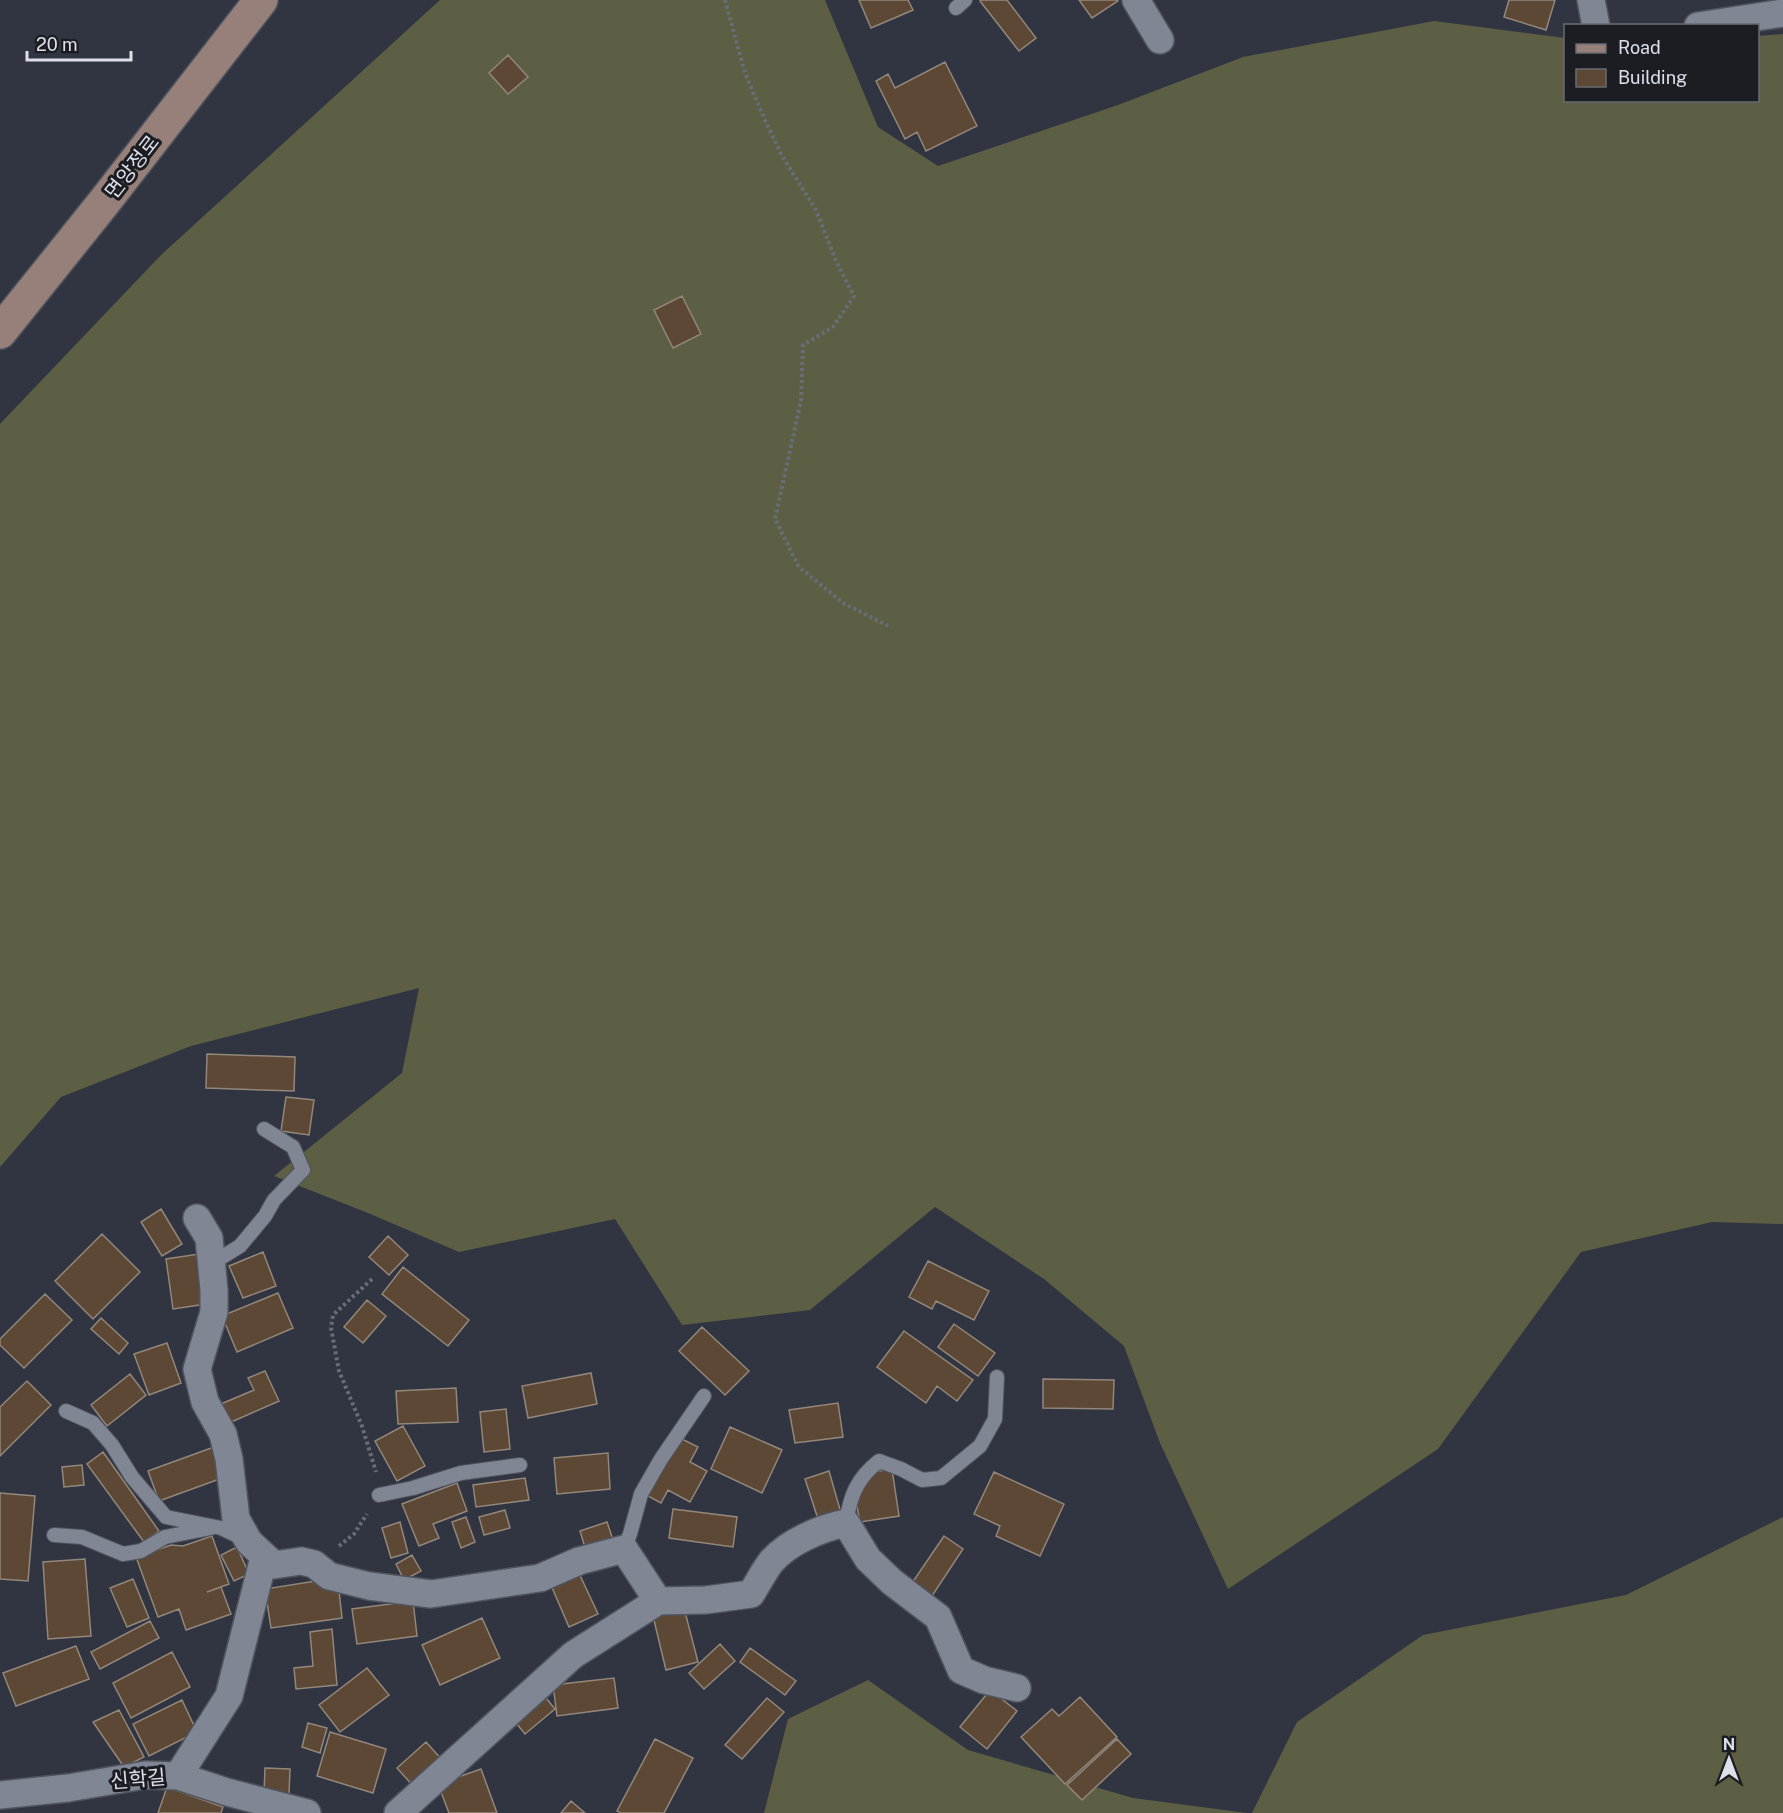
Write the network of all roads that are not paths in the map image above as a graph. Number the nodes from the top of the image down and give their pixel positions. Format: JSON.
{"nodes":[{"id":1,"x":261,"y":0,"type":"edge"},
{"id":2,"x":1136,"y":0,"type":"edge"},
{"id":3,"x":1592,"y":0,"type":"edge"},
{"id":4,"x":1783,"y":13,"type":"edge"},
{"id":5,"x":1596,"y":24,"type":"edge"},
{"id":6,"x":1711,"y":24,"type":"edge"},
{"id":7,"x":1160,"y":40,"type":"dead end"},
{"id":8,"x":0,"y":332,"type":"edge"},
{"id":9,"x":264,"y":1129,"type":"dead end"},
{"id":10,"x":197,"y":1218,"type":"dead end"},
{"id":11,"x":211,"y":1264,"type":"junction"},
{"id":12,"x":997,"y":1377,"type":"dead end"},
{"id":13,"x":704,"y":1396,"type":"dead end"},
{"id":14,"x":66,"y":1411,"type":"dead end"},
{"id":15,"x":520,"y":1465,"type":"dead end"},
{"id":16,"x":379,"y":1495,"type":"road end"},
{"id":17,"x":846,"y":1524,"type":"junction"},
{"id":18,"x":216,"y":1527,"type":"junction"},
{"id":19,"x":54,"y":1535,"type":"dead end"},
{"id":20,"x":257,"y":1549,"type":"junction"},
{"id":21,"x":624,"y":1549,"type":"junction"},
{"id":22,"x":658,"y":1601,"type":"junction"},
{"id":23,"x":1017,"y":1688,"type":"dead end"},
{"id":24,"x":178,"y":1776,"type":"junction"},
{"id":25,"x":0,"y":1795,"type":"edge"},
{"id":26,"x":307,"y":1813,"type":"edge"},
{"id":27,"x":398,"y":1813,"type":"edge"}],
"edges":[{"from":1,"to":8,"type":"main road","name":"면앙정로"},
{"from":2,"to":7,"type":"street"},
{"from":3,"to":5,"type":"street"},
{"from":4,"to":6,"type":"street"},
{"from":9,"to":11,"type":"lane"},
{"from":10,"to":11,"type":"street"},
{"from":11,"to":20,"type":"street"},
{"from":12,"to":17,"type":"lane"},
{"from":13,"to":21,"type":"lane"},
{"from":14,"to":18,"type":"lane"},
{"from":15,"to":16,"type":"lane"},
{"from":17,"to":22,"type":"street"},
{"from":17,"to":23,"type":"street"},
{"from":18,"to":19,"type":"lane"},
{"from":18,"to":20,"type":"lane"},
{"from":20,"to":21,"type":"street"},
{"from":20,"to":24,"type":"street"},
{"from":21,"to":22,"type":"street"},
{"from":22,"to":27,"type":"street"},
{"from":24,"to":25,"type":"street","name":"신학길"},
{"from":24,"to":26,"type":"street","name":"신학길"}]}
